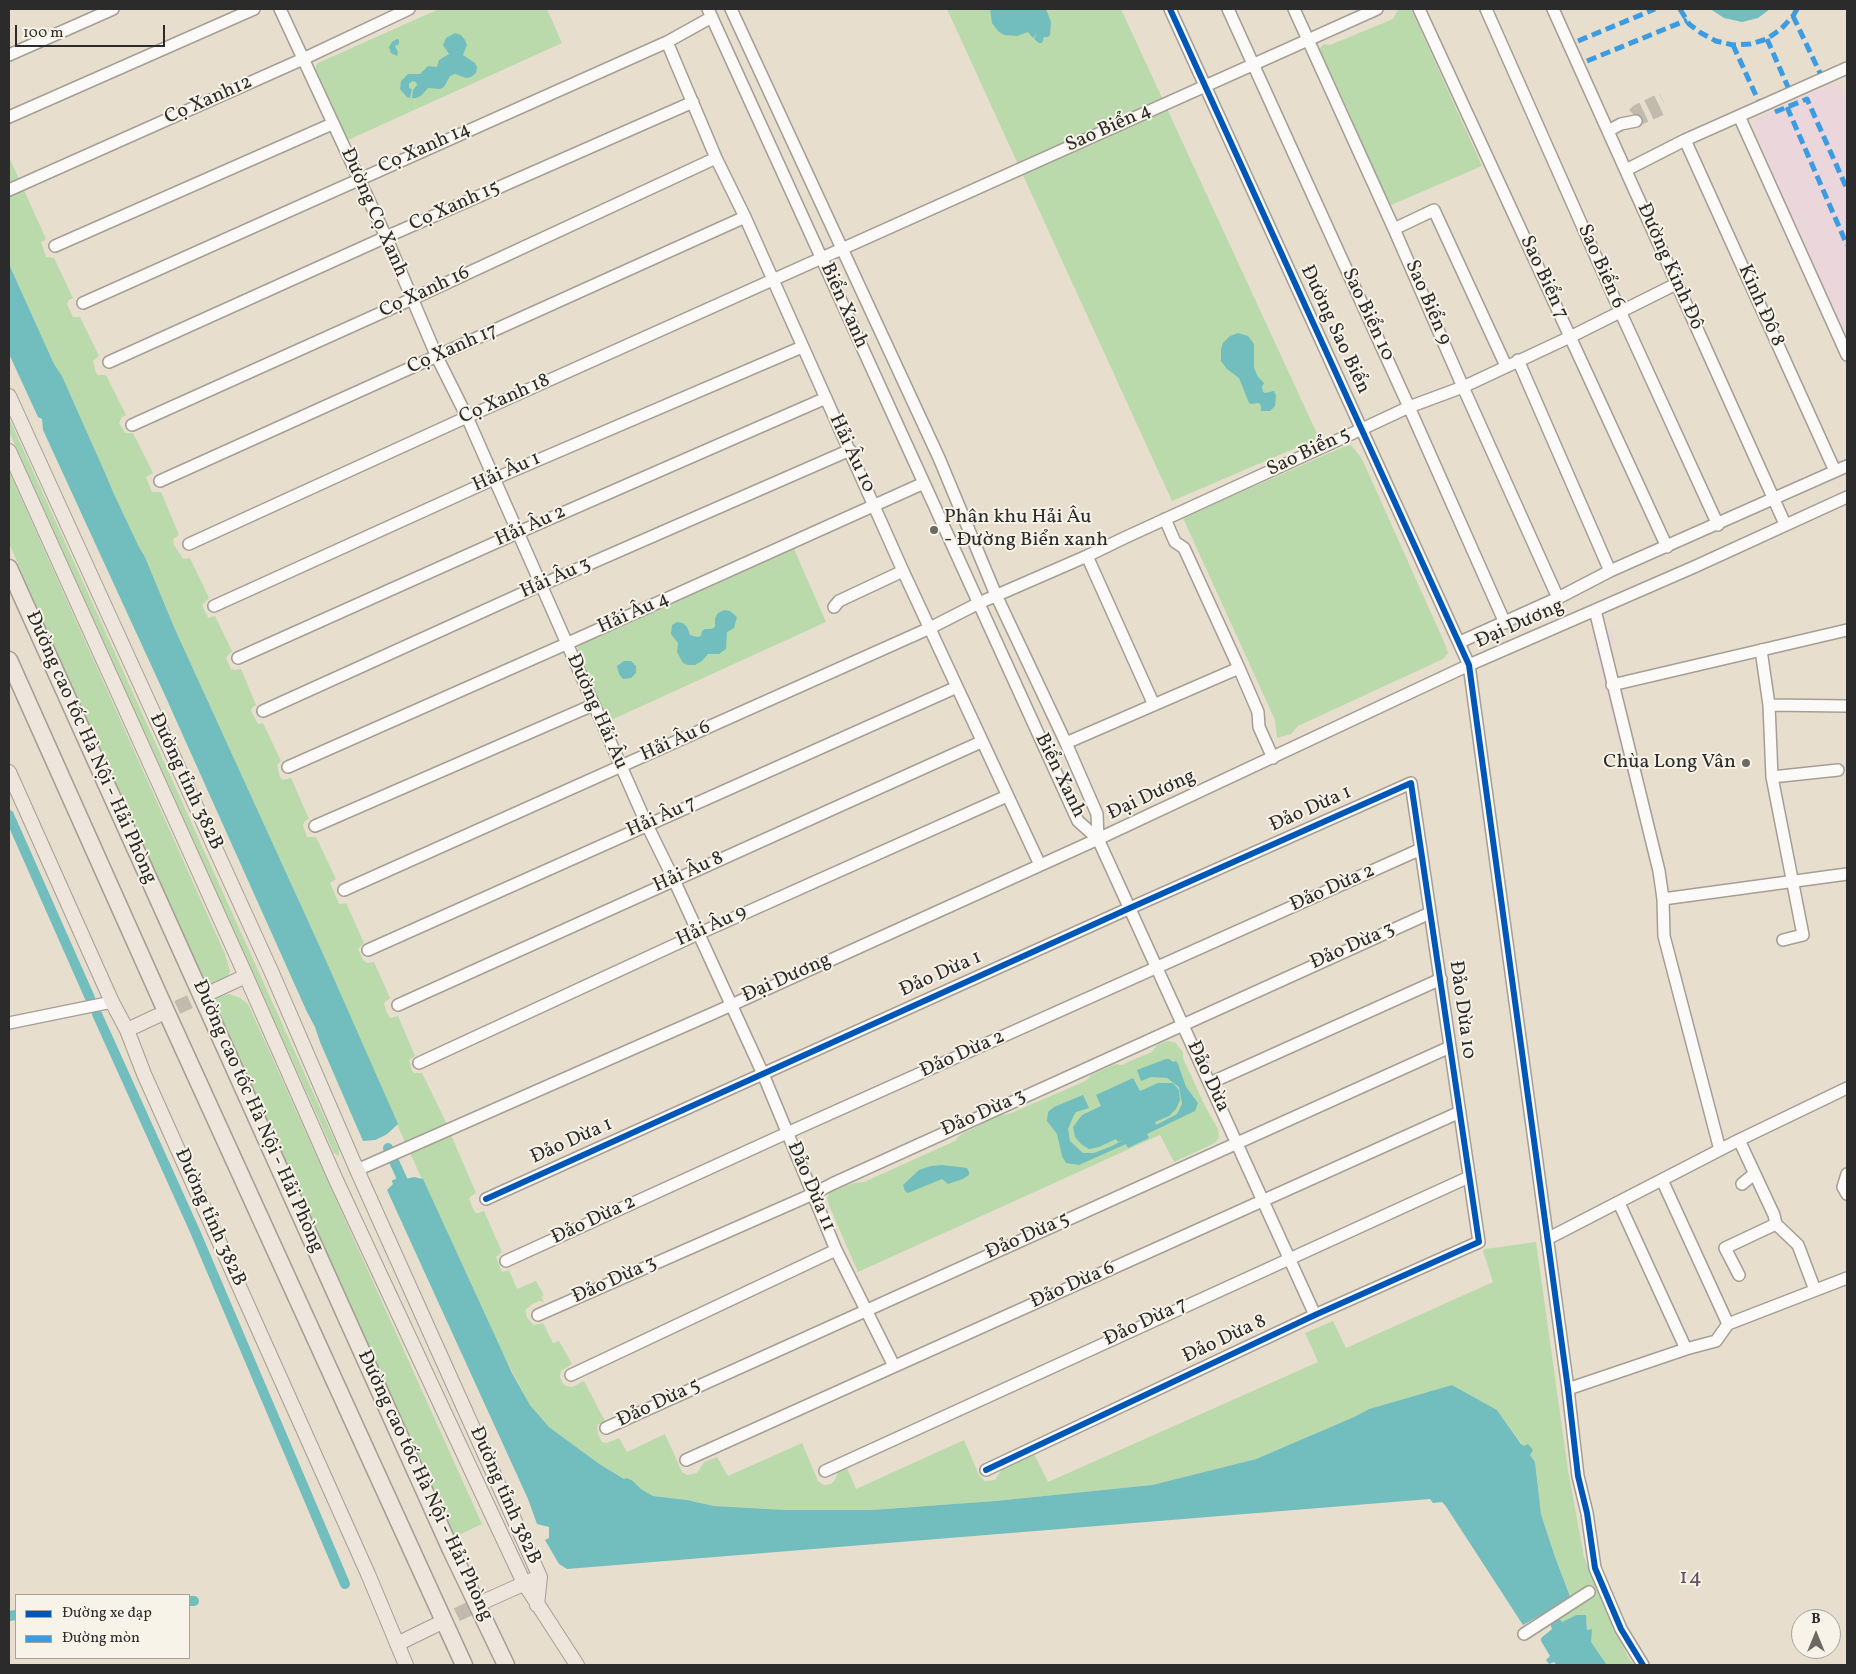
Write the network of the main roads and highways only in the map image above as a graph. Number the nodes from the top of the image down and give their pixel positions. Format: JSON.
{"nodes":[{"id":1,"x":9,"y":396,"type":"edge"},
{"id":2,"x":9,"y":451,"type":"edge"},
{"id":3,"x":9,"y":559,"type":"edge"},
{"id":4,"x":9,"y":568,"type":"edge"},
{"id":5,"x":9,"y":660,"type":"edge"},
{"id":6,"x":9,"y":669,"type":"edge"},
{"id":7,"x":73,"y":714,"type":"junction"},
{"id":8,"x":9,"y":772,"type":"edge"},
{"id":9,"x":123,"y":914,"type":"junction"},
{"id":10,"x":246,"y":976,"type":"junction"},
{"id":11,"x":205,"y":996,"type":"tunnel mouth"},
{"id":12,"x":157,"y":1016,"type":"tunnel mouth"},
{"id":13,"x":127,"y":1030,"type":"junction"},
{"id":14,"x":357,"y":1170,"type":"junction"},
{"id":15,"x":336,"y":1180,"type":"junction"},
{"id":16,"x":540,"y":1577,"type":"junction"},
{"id":17,"x":524,"y":1583,"type":"junction"},
{"id":18,"x":483,"y":1602,"type":"tunnel mouth"},
{"id":19,"x":537,"y":1605,"type":"junction"},
{"id":20,"x":438,"y":1624,"type":"tunnel mouth"},
{"id":21,"x":397,"y":1644,"type":"junction"},
{"id":22,"x":406,"y":1665,"type":"edge"},
{"id":23,"x":464,"y":1665,"type":"edge"},
{"id":24,"x":506,"y":1665,"type":"edge"},
{"id":25,"x":577,"y":1665,"type":"edge"}],
"edges":[{"from":1,"to":14,"type":"main road","name":"Đường tỉnh 382B"},
{"from":2,"to":10,"type":"main road","name":"Đường tỉnh 382B"},
{"from":3,"to":7,"type":"highway"},
{"from":4,"to":7,"type":"highway","name":"Đường cao tốc Hà Nội - Hải Phòng"},
{"from":5,"to":9,"type":"highway","name":"Đường cao tốc Hà Nội - Hải Phòng"},
{"from":6,"to":9,"type":"highway"},
{"from":7,"to":24,"type":"highway","name":"Đường cao tốc Hà Nội - Hải Phòng"},
{"from":8,"to":13,"type":"main road","name":"Đường tỉnh 382B"},
{"from":9,"to":23,"type":"highway","name":"Đường cao tốc Hà Nội - Hải Phòng"},
{"from":10,"to":11,"type":"main road"},
{"from":10,"to":15,"type":"main road","name":"Đường tỉnh 382B"},
{"from":12,"to":13,"type":"main road"},
{"from":13,"to":21,"type":"main road","name":"Đường tỉnh 382B"},
{"from":14,"to":15,"type":"main road"},
{"from":14,"to":16,"type":"main road","name":"Đường tỉnh 382B"},
{"from":15,"to":17,"type":"main road","name":"Đường tỉnh 382B"},
{"from":16,"to":17,"type":"main road"},
{"from":16,"to":19,"type":"main road","name":"Đường tỉnh 382B"},
{"from":17,"to":18,"type":"main road"},
{"from":17,"to":19,"type":"main road","name":"Đường tỉnh 382B"},
{"from":19,"to":25,"type":"main road","name":"Đường tỉnh 382B"},
{"from":20,"to":21,"type":"main road"},
{"from":21,"to":22,"type":"main road","name":"Đường tỉnh 382B"}]}
